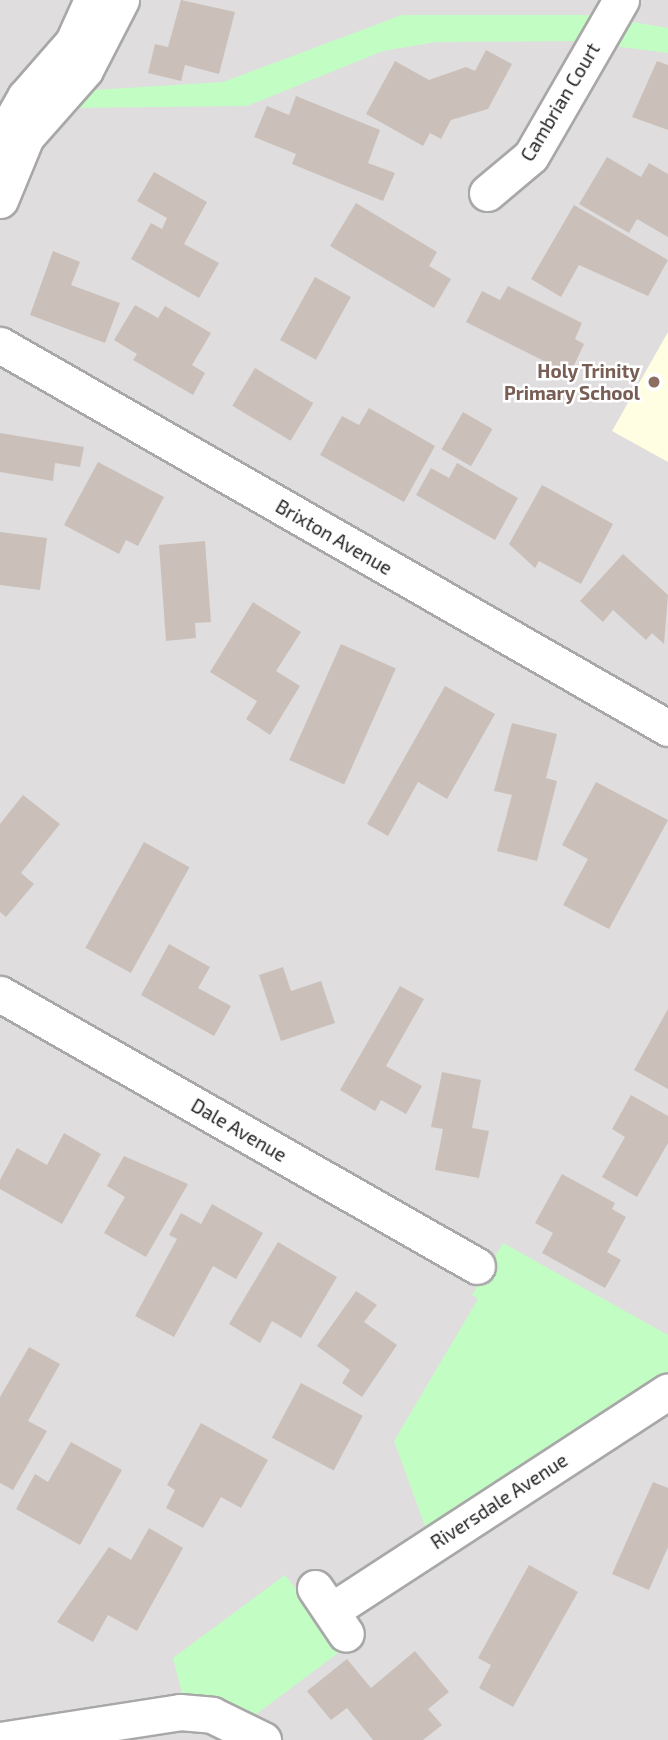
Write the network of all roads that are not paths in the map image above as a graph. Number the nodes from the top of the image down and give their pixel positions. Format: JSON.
{"nodes":[{"id":1,"x":93,"y":0,"type":"edge"},
{"id":2,"x":121,"y":0,"type":"edge"},
{"id":3,"x":621,"y":0,"type":"edge"},
{"id":4,"x":0,"y":141,"type":"edge"},
{"id":5,"x":487,"y":193,"type":"dead end"},
{"id":6,"x":0,"y":200,"type":"edge"},
{"id":7,"x":0,"y":345,"type":"edge"},
{"id":8,"x":668,"y":728,"type":"edge"},
{"id":9,"x":0,"y":994,"type":"edge"},
{"id":10,"x":478,"y":1265,"type":"dead end"},
{"id":11,"x":668,"y":1391,"type":"edge"},
{"id":12,"x":331,"y":1611,"type":"dead end"},
{"id":13,"x":0,"y":1740,"type":"edge"},
{"id":14,"x":264,"y":1740,"type":"edge"}],
"edges":[{"from":1,"to":4,"type":"street"},
{"from":2,"to":6,"type":"street"},
{"from":3,"to":5,"type":"street","name":"Cambrian Court"},
{"from":7,"to":8,"type":"street","name":"Brixton Avenue"},
{"from":9,"to":10,"type":"street","name":"Dale Avenue"},
{"from":11,"to":12,"type":"street","name":"Riversdale Avenue"},
{"from":13,"to":14,"type":"street"}]}
